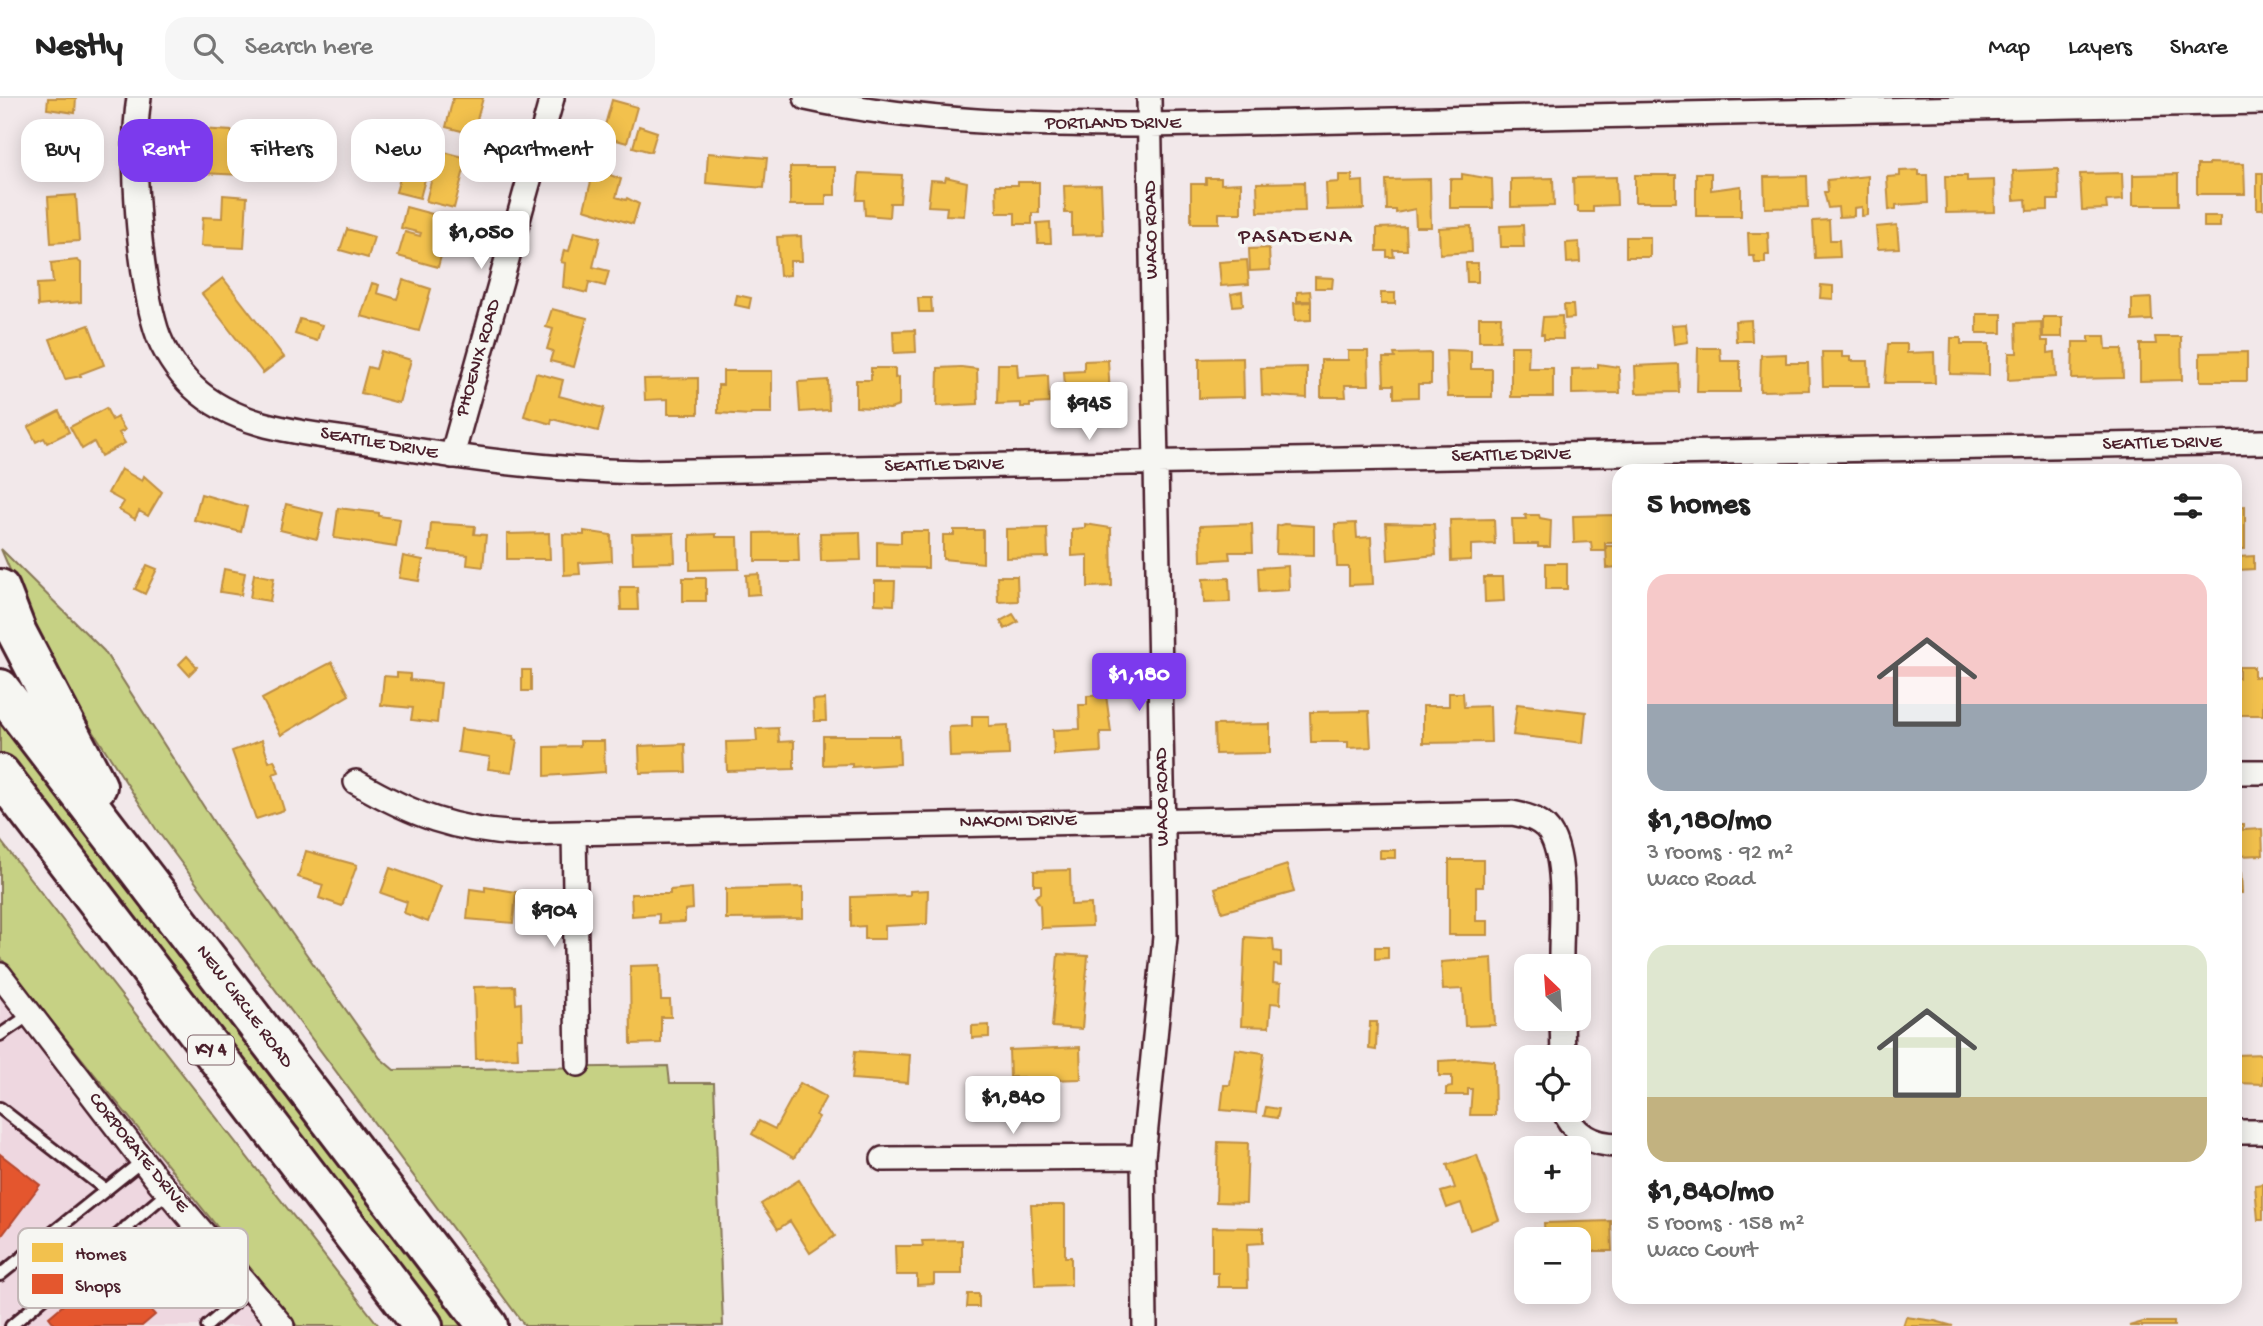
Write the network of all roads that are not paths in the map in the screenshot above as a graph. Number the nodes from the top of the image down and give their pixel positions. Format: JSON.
{"nodes":[{"id":1,"x":139,"y":98,"type":"edge"},
{"id":2,"x":552,"y":98,"type":"edge"},
{"id":3,"x":806,"y":98,"type":"edge"},
{"id":4,"x":1149,"y":98,"type":"edge"},
{"id":5,"x":2263,"y":102,"type":"edge"},
{"id":6,"x":1150,"y":125,"type":"junction"},
{"id":7,"x":2263,"y":442,"type":"edge"},
{"id":8,"x":452,"y":456,"type":"junction"},
{"id":9,"x":1157,"y":463,"type":"junction"},
{"id":10,"x":0,"y":589,"type":"edge"},
{"id":11,"x":0,"y":689,"type":"edge"},
{"id":12,"x":2242,"y":772,"type":"edge"},
{"id":13,"x":2263,"y":772,"type":"edge"},
{"id":14,"x":0,"y":774,"type":"edge"},
{"id":15,"x":356,"y":782,"type":"dead end"},
{"id":16,"x":0,"y":805,"type":"edge"},
{"id":17,"x":1163,"y":819,"type":"junction"},
{"id":18,"x":574,"y":833,"type":"junction"},
{"id":19,"x":190,"y":936,"type":"junction"},
{"id":20,"x":1561,"y":954,"type":"edge"},
{"id":21,"x":0,"y":975,"type":"edge"},
{"id":22,"x":153,"y":975,"type":"junction"},
{"id":23,"x":31,"y":1014,"type":"junction"},
{"id":24,"x":0,"y":1035,"type":"edge"},
{"id":25,"x":578,"y":1064,"type":"dead end"},
{"id":26,"x":0,"y":1108,"type":"edge"},
{"id":27,"x":1569,"y":1122,"type":"edge"},
{"id":28,"x":2242,"y":1132,"type":"edge"},
{"id":29,"x":2263,"y":1132,"type":"edge"},
{"id":30,"x":1612,"y":1144,"type":"edge"},
{"id":31,"x":1143,"y":1157,"type":"junction"},
{"id":32,"x":883,"y":1159,"type":"dead end"},
{"id":33,"x":142,"y":1161,"type":"junction"},
{"id":34,"x":106,"y":1190,"type":"junction"},
{"id":35,"x":168,"y":1192,"type":"junction"},
{"id":36,"x":126,"y":1227,"type":"edge"},
{"id":37,"x":59,"y":1228,"type":"edge"},
{"id":38,"x":199,"y":1228,"type":"edge"},
{"id":39,"x":18,"y":1261,"type":"edge"},
{"id":40,"x":0,"y":1275,"type":"edge"},
{"id":41,"x":248,"y":1285,"type":"edge"},
{"id":42,"x":251,"y":1289,"type":"junction"},
{"id":43,"x":248,"y":1292,"type":"edge"},
{"id":44,"x":32,"y":1308,"type":"edge"},
{"id":45,"x":228,"y":1308,"type":"edge"},
{"id":46,"x":11,"y":1326,"type":"edge"},
{"id":47,"x":207,"y":1326,"type":"edge"},
{"id":48,"x":282,"y":1326,"type":"edge"},
{"id":49,"x":423,"y":1326,"type":"edge"},
{"id":50,"x":488,"y":1326,"type":"edge"},
{"id":51,"x":1145,"y":1326,"type":"edge"}],
"edges":[{"from":1,"to":8,"type":"street","name":"SEATTLE DRIVE"},
{"from":2,"to":8,"type":"street","name":"PHOENIX ROAD"},
{"from":3,"to":6,"type":"street","name":"PORTLAND DRIVE"},
{"from":4,"to":6,"type":"street","name":"WACO ROAD"},
{"from":5,"to":6,"type":"street","name":"PORTLAND DRIVE"},
{"from":6,"to":9,"type":"street","name":"WACO ROAD"},
{"from":7,"to":9,"type":"street","name":"SEATTLE DRIVE"},
{"from":8,"to":9,"type":"street","name":"SEATTLE DRIVE"},
{"from":9,"to":17,"type":"street","name":"WACO ROAD"},
{"from":10,"to":19,"type":"highway"},
{"from":11,"to":19,"type":"highway","name":"NEW CIRCLE ROAD","number":"KY 4"},
{"from":12,"to":13,"type":"street"},
{"from":14,"to":22,"type":"highway","number":"KY 4"},
{"from":15,"to":18,"type":"street","name":"NAKOMI DRIVE"},
{"from":16,"to":22,"type":"highway"},
{"from":17,"to":18,"type":"street","name":"NAKOMI DRIVE"},
{"from":17,"to":20,"type":"street","name":"NAKOMI DRIVE"},
{"from":17,"to":31,"type":"street","name":"WACO ROAD"},
{"from":18,"to":25,"type":"street"},
{"from":19,"to":50,"type":"highway","name":"NEW CIRCLE ROAD","number":"KY 4"},
{"from":21,"to":23,"type":"street","name":"CORPORATE DRIVE"},
{"from":22,"to":49,"type":"highway","number":"KY 4"},
{"from":23,"to":24,"type":"lane"},
{"from":23,"to":33,"type":"street","name":"CORPORATE DRIVE"},
{"from":26,"to":34,"type":"lane"},
{"from":27,"to":30,"type":"street"},
{"from":28,"to":29,"type":"street"},
{"from":31,"to":32,"type":"street"},
{"from":31,"to":51,"type":"street","name":"WACO ROAD"},
{"from":33,"to":34,"type":"lane"},
{"from":33,"to":35,"type":"street","name":"CORPORATE DRIVE"},
{"from":34,"to":37,"type":"lane"},
{"from":35,"to":36,"type":"lane"},
{"from":35,"to":38,"type":"street","name":"CORPORATE DRIVE"},
{"from":39,"to":40,"type":"lane"},
{"from":41,"to":42,"type":"street","name":"CORPORATE DRIVE"},
{"from":42,"to":43,"type":"lane"},
{"from":42,"to":48,"type":"street","name":"CORPORATE DRIVE"},
{"from":44,"to":46,"type":"lane"},
{"from":45,"to":47,"type":"lane"}]}
